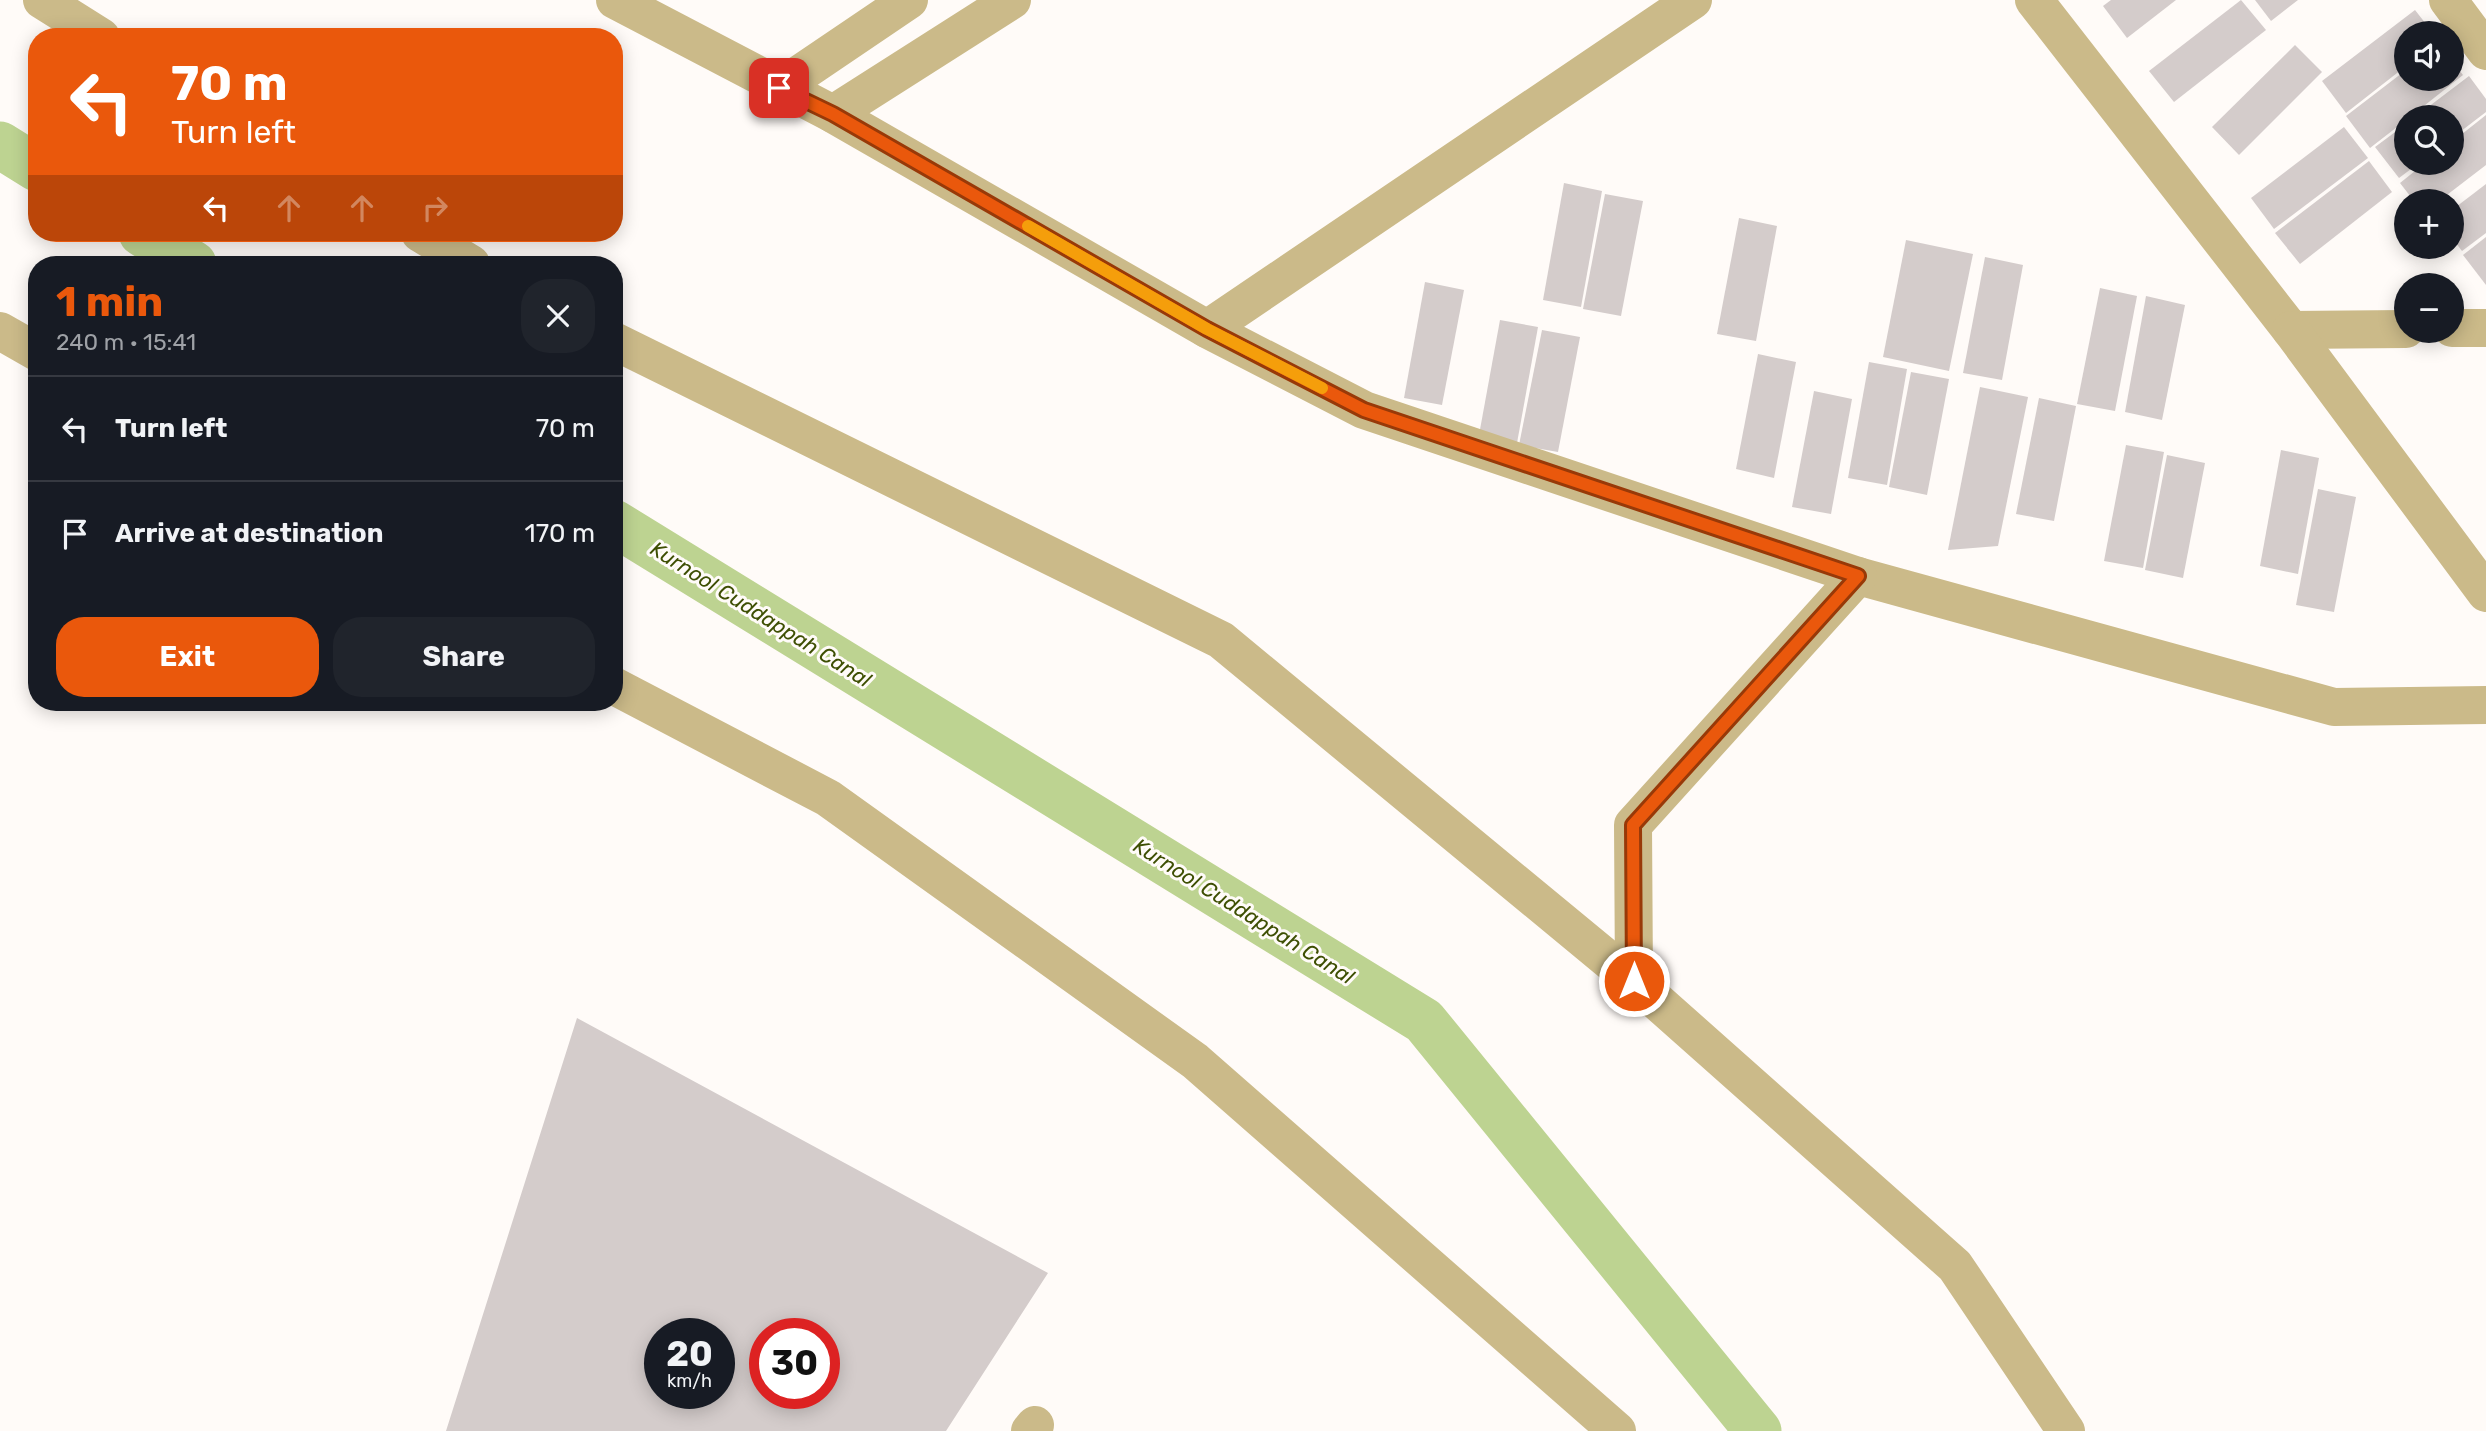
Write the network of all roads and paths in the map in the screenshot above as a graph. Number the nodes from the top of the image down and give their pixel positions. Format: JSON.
{"nodes":[{"id":1,"x":42,"y":0,"type":"edge"},
{"id":2,"x":615,"y":0,"type":"edge"},
{"id":3,"x":909,"y":0,"type":"edge"},
{"id":4,"x":1012,"y":0,"type":"edge"},
{"id":5,"x":1693,"y":0,"type":"edge"},
{"id":6,"x":2034,"y":0,"type":"edge"},
{"id":7,"x":2448,"y":0,"type":"edge"},
{"id":8,"x":87,"y":28,"type":"edge"},
{"id":9,"x":2486,"y":51,"type":"edge"},
{"id":10,"x":779,"y":88,"type":"junction"},
{"id":11,"x":833,"y":114,"type":"junction"},
{"id":12,"x":435,"y":242,"type":"edge"},
{"id":13,"x":458,"y":256,"type":"edge"},
{"id":14,"x":2464,"y":328,"type":"edge"},
{"id":15,"x":2486,"y":328,"type":"edge"},
{"id":16,"x":1207,"y":329,"type":"junction"},
{"id":17,"x":2394,"y":329,"type":"edge"},
{"id":18,"x":2291,"y":330,"type":"junction"},
{"id":19,"x":0,"y":331,"type":"edge"},
{"id":20,"x":623,"y":345,"type":"edge"},
{"id":21,"x":28,"y":347,"type":"edge"},
{"id":22,"x":1858,"y":576,"type":"junction"},
{"id":23,"x":2486,"y":593,"type":"edge"},
{"id":24,"x":623,"y":691,"type":"edge"},
{"id":25,"x":2486,"y":705,"type":"edge"},
{"id":26,"x":1634,"y":981,"type":"junction"},
{"id":27,"x":1617,"y":1431,"type":"edge"},
{"id":28,"x":2066,"y":1431,"type":"edge"}],
"edges":[{"from":1,"to":8,"type":"street"},
{"from":2,"to":10,"type":"street"},
{"from":3,"to":10,"type":"street"},
{"from":4,"to":11,"type":"street"},
{"from":5,"to":16,"type":"street"},
{"from":6,"to":18,"type":"street"},
{"from":7,"to":9,"type":"street"},
{"from":10,"to":11,"type":"street"},
{"from":11,"to":16,"type":"street"},
{"from":12,"to":13,"type":"street"},
{"from":14,"to":15,"type":"street"},
{"from":16,"to":22,"type":"street"},
{"from":17,"to":18,"type":"street"},
{"from":18,"to":23,"type":"street"},
{"from":19,"to":21,"type":"street"},
{"from":20,"to":26,"type":"street"},
{"from":22,"to":25,"type":"street"},
{"from":22,"to":26,"type":"street"},
{"from":24,"to":27,"type":"street"},
{"from":26,"to":28,"type":"street"}]}
